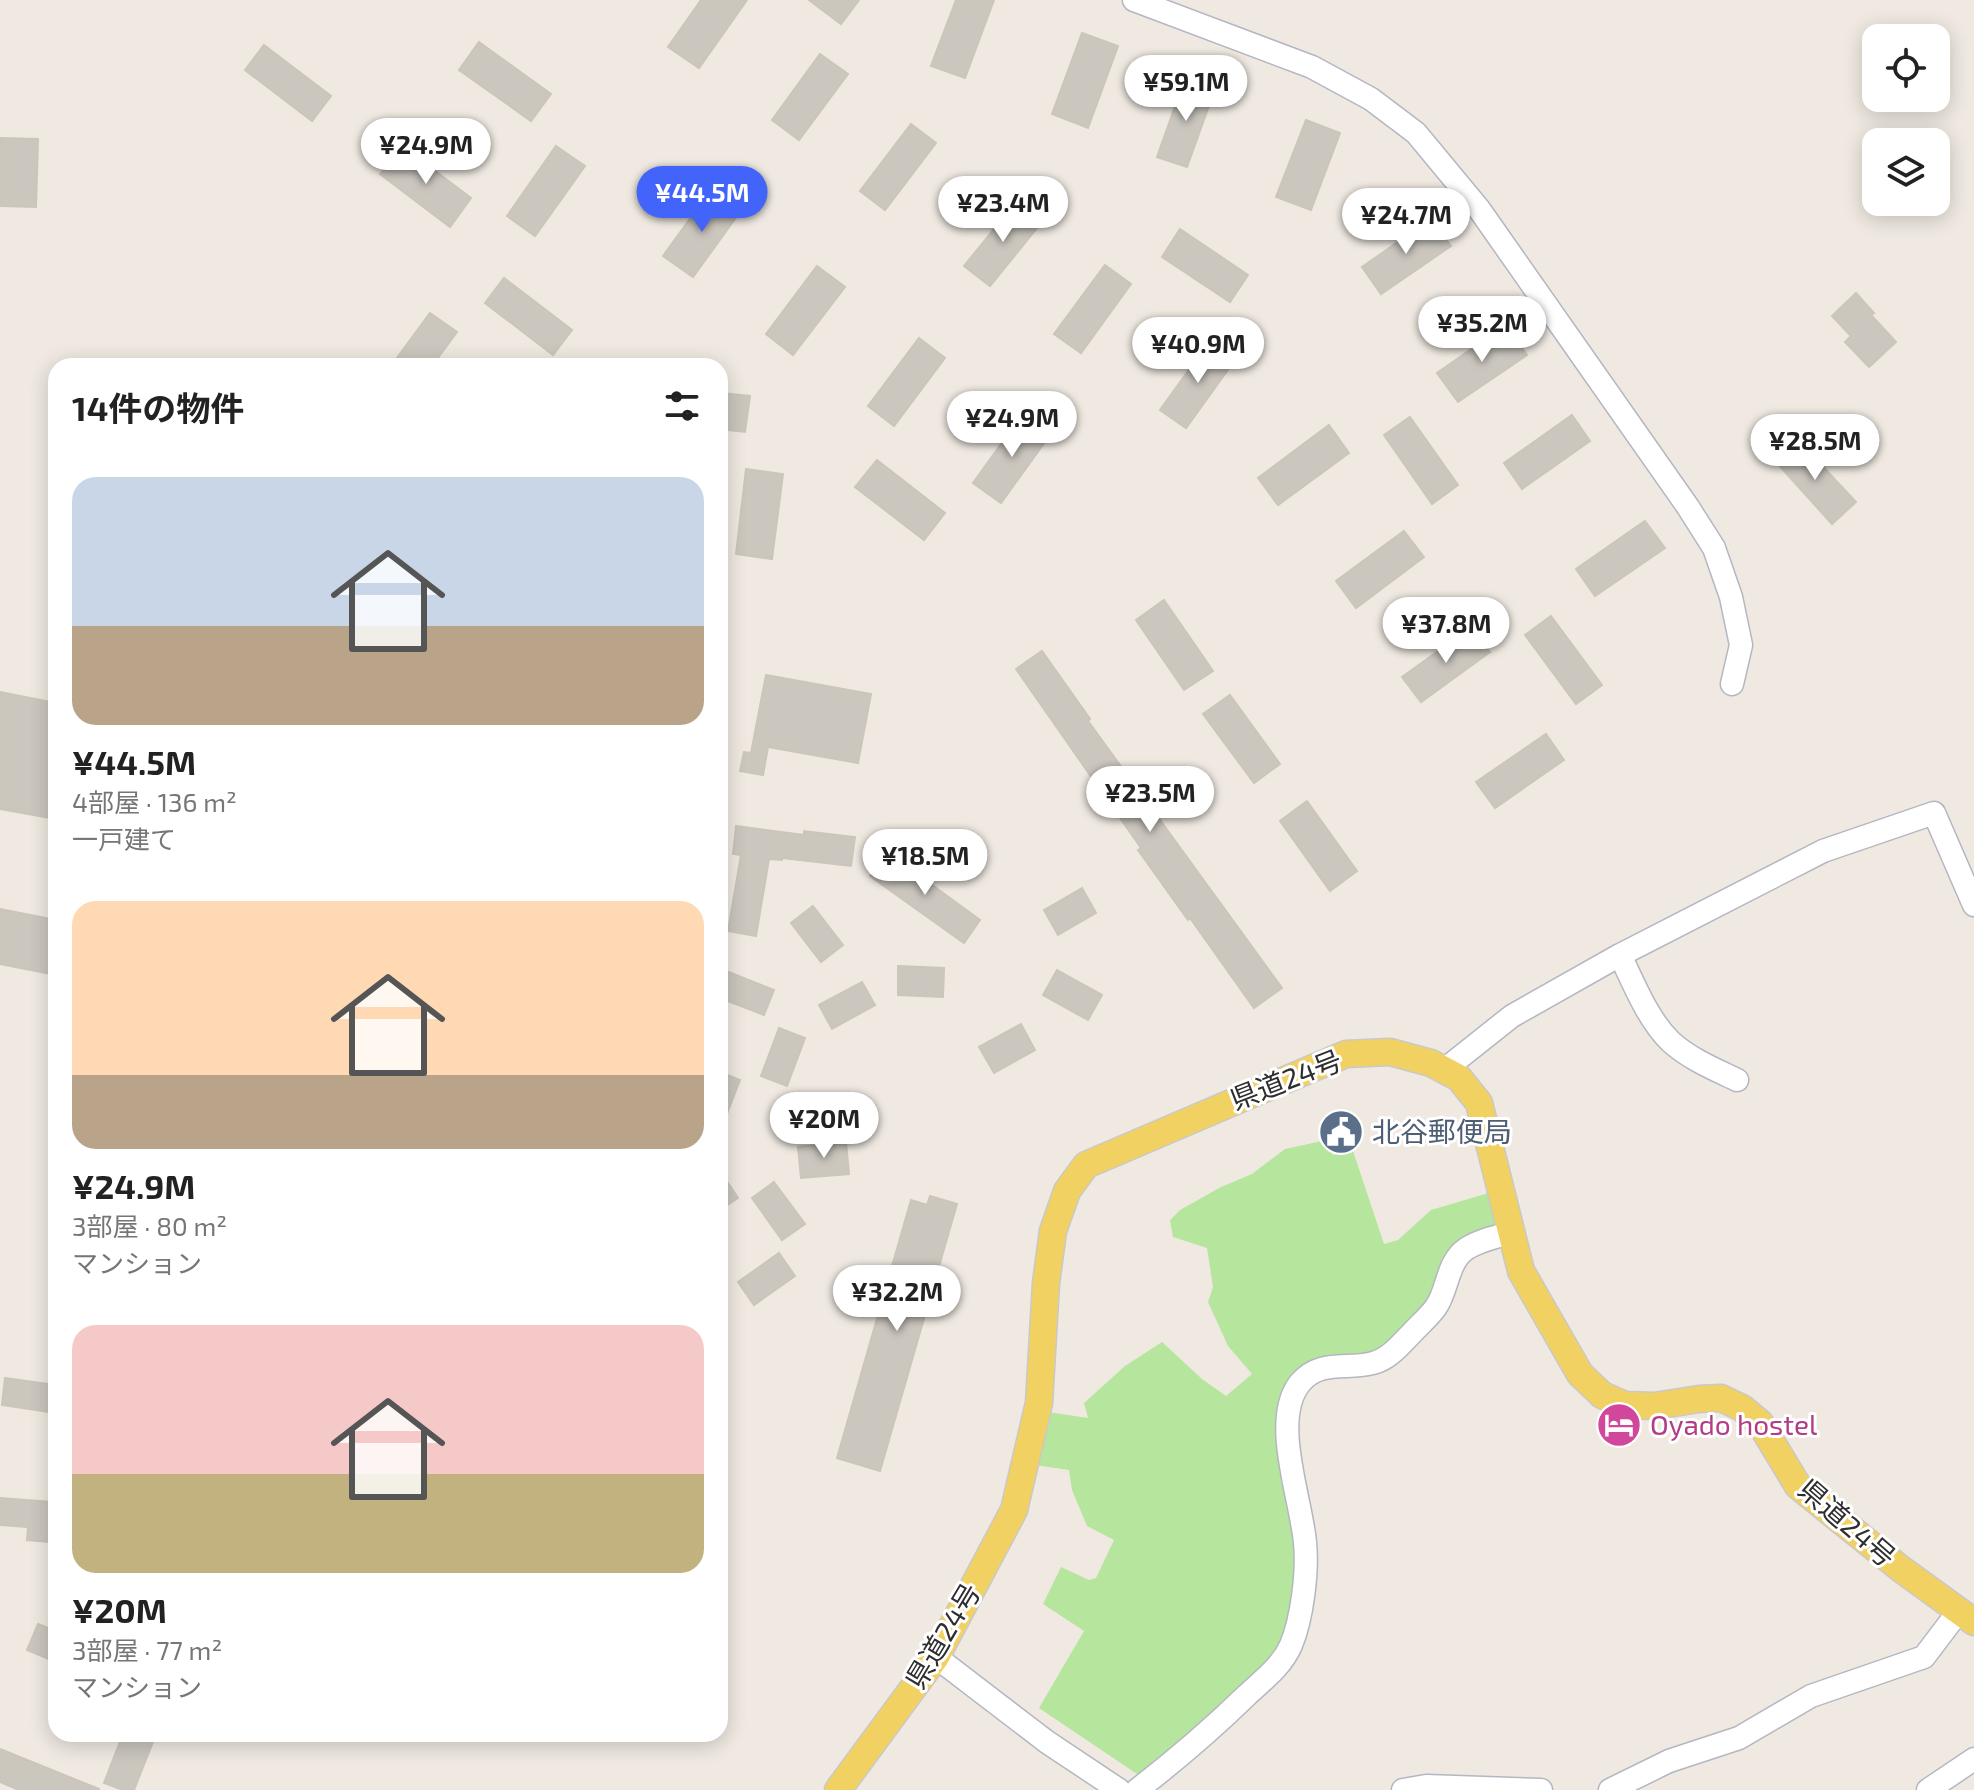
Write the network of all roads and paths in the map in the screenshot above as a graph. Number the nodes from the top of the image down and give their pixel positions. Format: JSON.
{"nodes":[{"id":1,"x":1134,"y":0,"type":"edge"},
{"id":2,"x":1732,"y":684,"type":"dead end"},
{"id":3,"x":1974,"y":905,"type":"edge"},
{"id":4,"x":1620,"y":955,"type":"junction"},
{"id":5,"x":1444,"y":1070,"type":"junction"},
{"id":6,"x":1737,"y":1080,"type":"dead end"},
{"id":7,"x":1512,"y":1232,"type":"junction"},
{"id":8,"x":1966,"y":1617,"type":"edge"},
{"id":9,"x":936,"y":1657,"type":"junction"},
{"id":10,"x":1974,"y":1759,"type":"edge"},
{"id":11,"x":838,"y":1790,"type":"edge"},
{"id":12,"x":1119,"y":1790,"type":"edge"},
{"id":13,"x":1137,"y":1790,"type":"edge"},
{"id":14,"x":1403,"y":1790,"type":"edge"},
{"id":15,"x":1541,"y":1790,"type":"edge"},
{"id":16,"x":1610,"y":1790,"type":"edge"},
{"id":17,"x":1928,"y":1790,"type":"edge"}],
"edges":[{"from":1,"to":2,"type":"street"},
{"from":3,"to":4,"type":"street"},
{"from":4,"to":5,"type":"street"},
{"from":4,"to":6,"type":"street"},
{"from":5,"to":7,"type":"main road","name":"県道24号"},
{"from":5,"to":9,"type":"main road","name":"県道24号"},
{"from":7,"to":8,"type":"main road","name":"県道24号"},
{"from":7,"to":13,"type":"street"},
{"from":8,"to":16,"type":"street"},
{"from":9,"to":11,"type":"main road","name":"県道24号"},
{"from":9,"to":12,"type":"street"},
{"from":10,"to":17,"type":"street"},
{"from":14,"to":15,"type":"street"}]}
